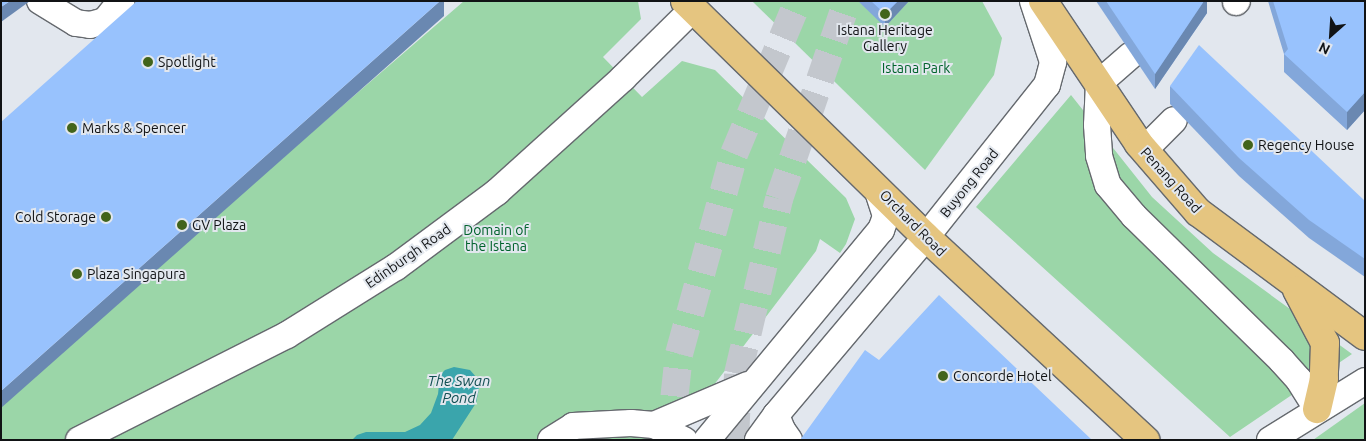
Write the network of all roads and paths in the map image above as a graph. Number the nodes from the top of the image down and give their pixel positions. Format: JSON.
{"nodes":[{"id":1,"x":40,"y":1,"type":"edge"},
{"id":2,"x":121,"y":1,"type":"edge"},
{"id":3,"x":1033,"y":1,"type":"edge"},
{"id":4,"x":1043,"y":1,"type":"edge"},
{"id":5,"x":689,"y":5,"type":"edge"},
{"id":6,"x":1130,"y":56,"type":"edge"},
{"id":7,"x":1099,"y":83,"type":"junction"},
{"id":8,"x":1174,"y":120,"type":"dead end"},
{"id":9,"x":1144,"y":150,"type":"junction"},
{"id":10,"x":877,"y":188,"type":"junction"},
{"id":11,"x":926,"y":237,"type":"junction"},
{"id":12,"x":1294,"y":284,"type":"junction"},
{"id":13,"x":1365,"y":336,"type":"edge"},
{"id":14,"x":1365,"y":381,"type":"edge"},
{"id":15,"x":753,"y":383,"type":"junction"},
{"id":16,"x":1317,"y":409,"type":"junction"},
{"id":17,"x":776,"y":415,"type":"junction"},
{"id":18,"x":654,"y":425,"type":"junction"},
{"id":19,"x":79,"y":440,"type":"edge"},
{"id":20,"x":551,"y":440,"type":"edge"},
{"id":21,"x":684,"y":440,"type":"edge"},
{"id":22,"x":707,"y":440,"type":"edge"},
{"id":23,"x":758,"y":440,"type":"edge"},
{"id":24,"x":789,"y":440,"type":"edge"},
{"id":25,"x":1145,"y":440,"type":"edge"},
{"id":26,"x":1270,"y":440,"type":"edge"}],
"edges":[{"from":1,"to":2,"type":"street"},
{"from":3,"to":11,"type":"street","name":"Buyong Road"},
{"from":4,"to":7,"type":"main road","name":"Penang Road"},
{"from":5,"to":10,"type":"main road","name":"Orchard Road"},
{"from":5,"to":19,"type":"street","name":"Edinburgh Road"},
{"from":6,"to":7,"type":"street"},
{"from":7,"to":9,"type":"main road","name":"Penang Road"},
{"from":7,"to":16,"type":"street"},
{"from":8,"to":9,"type":"street"},
{"from":9,"to":12,"type":"main road","name":"Penang Road"},
{"from":10,"to":11,"type":"main road","name":"Orchard Road"},
{"from":10,"to":15,"type":"street"},
{"from":11,"to":17,"type":"street","name":"Buyong Road"},
{"from":11,"to":25,"type":"main road","name":"Orchard Road"},
{"from":12,"to":13,"type":"main road","name":"Penang Road"},
{"from":12,"to":16,"type":"main road"},
{"from":14,"to":16,"type":"street"},
{"from":15,"to":18,"type":"street"},
{"from":15,"to":22,"type":"street"},
{"from":16,"to":26,"type":"street"},
{"from":17,"to":23,"type":"street","name":"Buyong Road"},
{"from":17,"to":24,"type":"street"},
{"from":18,"to":20,"type":"street"},
{"from":18,"to":21,"type":"street"}]}
